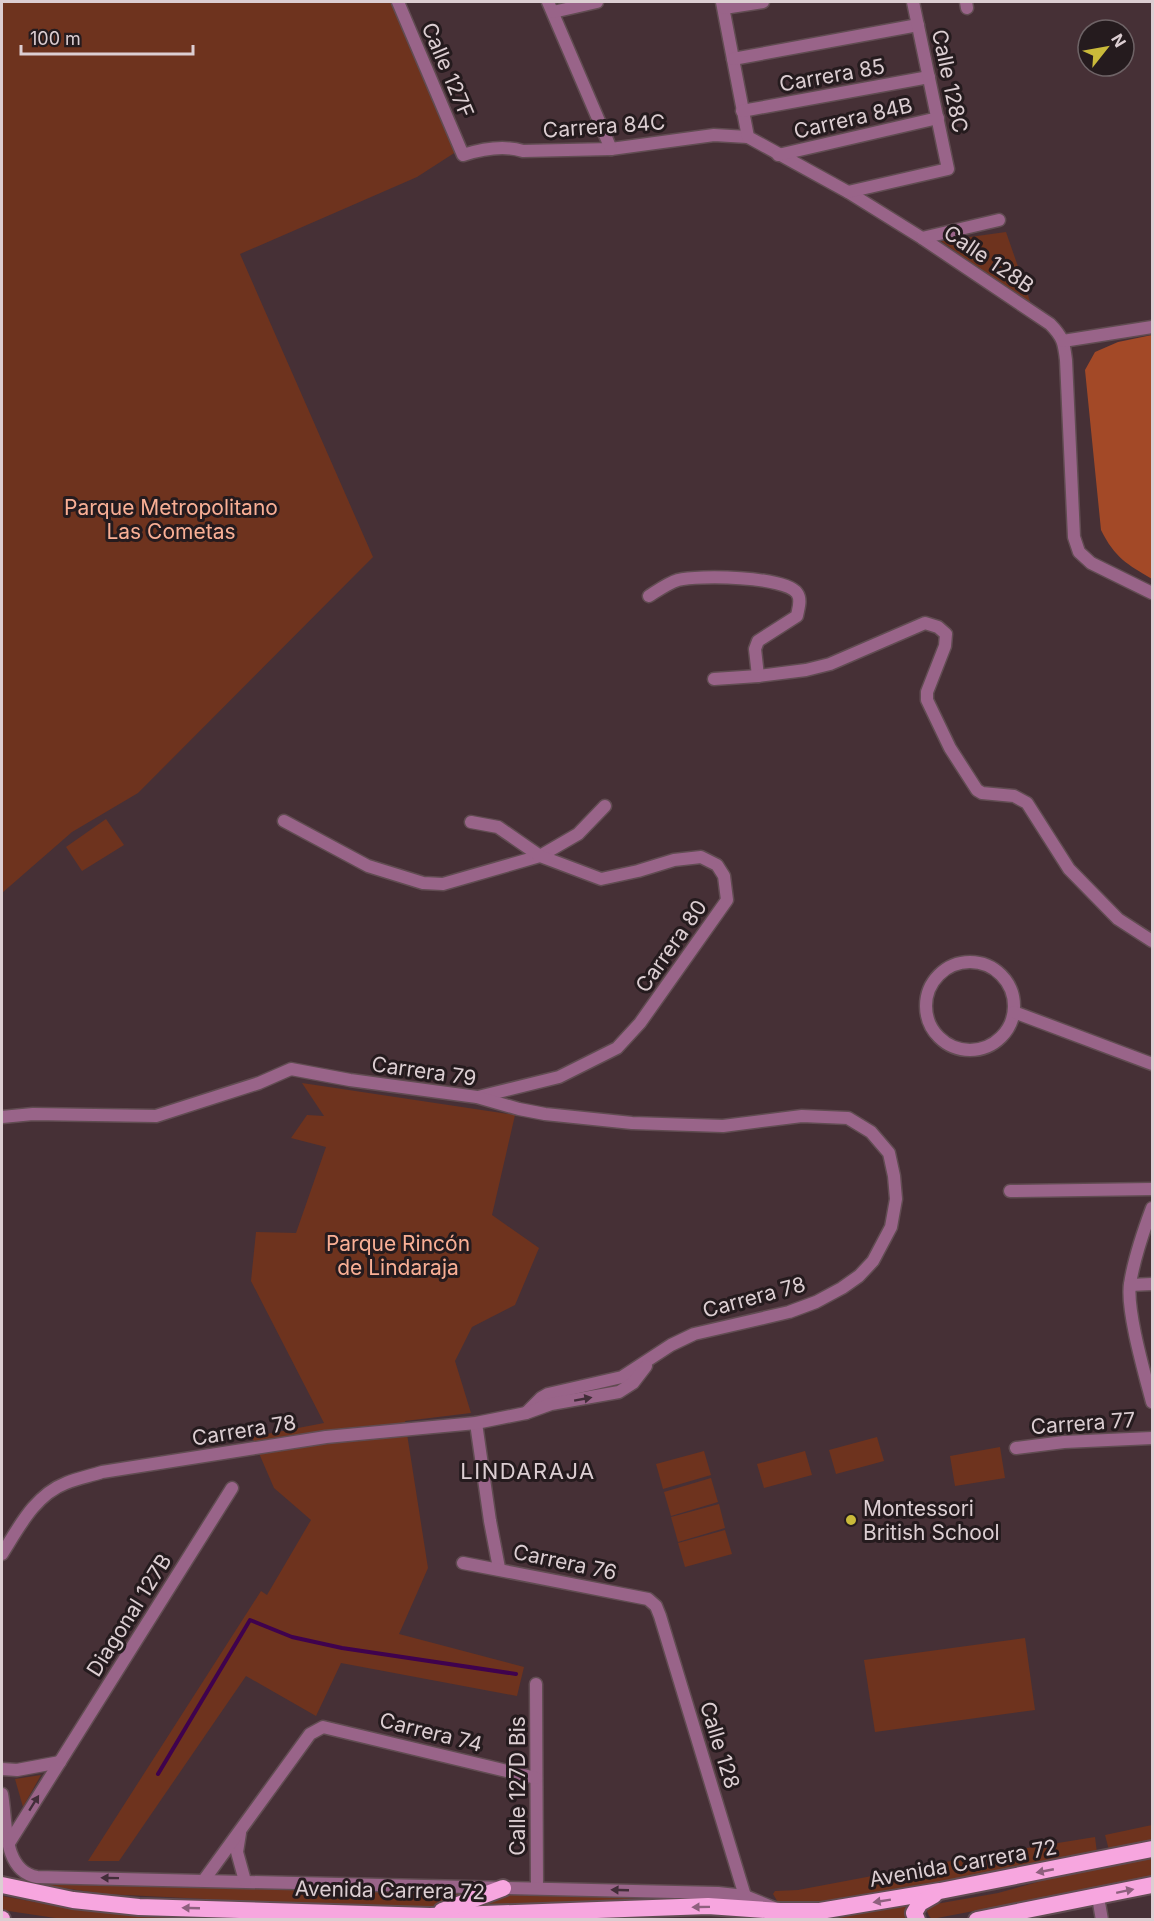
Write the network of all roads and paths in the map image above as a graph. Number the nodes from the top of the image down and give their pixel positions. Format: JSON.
{"nodes":[{"id":1,"x":398,"y":2,"type":"edge"},
{"id":2,"x":597,"y":2,"type":"edge"},
{"id":3,"x":763,"y":2,"type":"edge"},
{"id":4,"x":913,"y":2,"type":"edge"},
{"id":5,"x":723,"y":5,"type":"edge"},
{"id":6,"x":551,"y":7,"type":"edge"},
{"id":7,"x":918,"y":25,"type":"junction"},
{"id":8,"x":733,"y":59,"type":"junction"},
{"id":9,"x":929,"y":76,"type":"junction"},
{"id":10,"x":742,"y":111,"type":"junction"},
{"id":11,"x":938,"y":118,"type":"junction"},
{"id":12,"x":748,"y":137,"type":"junction"},
{"id":13,"x":611,"y":149,"type":"junction"},
{"id":14,"x":463,"y":154,"type":"joint"},
{"id":15,"x":778,"y":155,"type":"junction"},
{"id":16,"x":848,"y":192,"type":"junction"},
{"id":17,"x":999,"y":220,"type":"dead end"},
{"id":18,"x":922,"y":238,"type":"junction"},
{"id":19,"x":1152,"y":327,"type":"edge"},
{"id":20,"x":1064,"y":341,"type":"junction"},
{"id":21,"x":1152,"y":593,"type":"edge"},
{"id":22,"x":649,"y":596,"type":"dead end"},
{"id":23,"x":758,"y":676,"type":"junction"},
{"id":24,"x":714,"y":679,"type":"dead end"},
{"id":25,"x":605,"y":806,"type":"dead end"},
{"id":26,"x":284,"y":820,"type":"dead end"},
{"id":27,"x":471,"y":822,"type":"dead end"},
{"id":28,"x":540,"y":856,"type":"junction"},
{"id":29,"x":1152,"y":941,"type":"edge"},
{"id":30,"x":1014,"y":1012,"type":"junction"},
{"id":31,"x":1152,"y":1064,"type":"edge"},
{"id":32,"x":477,"y":1097,"type":"junction"},
{"id":33,"x":2,"y":1117,"type":"edge"},
{"id":34,"x":848,"y":1118,"type":"joint"},
{"id":35,"x":1152,"y":1189,"type":"edge"},
{"id":36,"x":1010,"y":1191,"type":"dead end"},
{"id":37,"x":1152,"y":1208,"type":"edge"},
{"id":38,"x":1152,"y":1284,"type":"edge"},
{"id":39,"x":1130,"y":1285,"type":"junction"},
{"id":40,"x":1152,"y":1402,"type":"edge"},
{"id":41,"x":476,"y":1423,"type":"junction"},
{"id":42,"x":1152,"y":1438,"type":"edge"},
{"id":43,"x":1016,"y":1448,"type":"dead end"},
{"id":44,"x":232,"y":1488,"type":"dead end"},
{"id":45,"x":2,"y":1554,"type":"edge"},
{"id":46,"x":463,"y":1563,"type":"dead end"},
{"id":47,"x":499,"y":1568,"type":"junction"},
{"id":48,"x":656,"y":1606,"type":"joint"},
{"id":49,"x":536,"y":1684,"type":"dead end"},
{"id":50,"x":60,"y":1762,"type":"junction"},
{"id":51,"x":2,"y":1769,"type":"edge"},
{"id":52,"x":536,"y":1778,"type":"junction"},
{"id":53,"x":2,"y":1794,"type":"edge"},
{"id":54,"x":240,"y":1832,"type":"junction"},
{"id":55,"x":9,"y":1843,"type":"junction"},
{"id":56,"x":1152,"y":1849,"type":"edge"},
{"id":57,"x":204,"y":1880,"type":"junction"},
{"id":58,"x":245,"y":1881,"type":"junction"},
{"id":59,"x":2,"y":1885,"type":"edge"},
{"id":60,"x":1152,"y":1885,"type":"edge"},
{"id":61,"x":503,"y":1888,"type":"junction"},
{"id":62,"x":537,"y":1888,"type":"junction"},
{"id":63,"x":940,"y":1891,"type":"junction"},
{"id":64,"x":745,"y":1896,"type":"junction"},
{"id":65,"x":1098,"y":1897,"type":"junction"},
{"id":66,"x":780,"y":1911,"type":"junction"},
{"id":67,"x":430,"y":1916,"type":"junction"},
{"id":68,"x":917,"y":1920,"type":"edge"},
{"id":69,"x":977,"y":1920,"type":"edge"},
{"id":70,"x":1102,"y":1920,"type":"edge"}],
"edges":[{"from":1,"to":14,"type":"street","name":"Calle 127F"},
{"from":2,"to":6,"type":"street"},
{"from":3,"to":5,"type":"street"},
{"from":4,"to":7,"type":"street","name":"Calle 128C"},
{"from":5,"to":8,"type":"street"},
{"from":6,"to":13,"type":"street"},
{"from":7,"to":8,"type":"street"},
{"from":7,"to":9,"type":"street","name":"Calle 128C"},
{"from":8,"to":10,"type":"street"},
{"from":9,"to":10,"type":"street","name":"Carrera 85"},
{"from":9,"to":11,"type":"street","name":"Calle 128C"},
{"from":10,"to":12,"type":"street"},
{"from":11,"to":15,"type":"street","name":"Carrera 84B"},
{"from":11,"to":16,"type":"street","name":"Calle 128C"},
{"from":12,"to":13,"type":"street","name":"Carrera 84C"},
{"from":12,"to":15,"type":"street","name":"Calle 128B"},
{"from":13,"to":14,"type":"street","name":"Carrera 84C"},
{"from":15,"to":16,"type":"street","name":"Calle 128B"},
{"from":16,"to":18,"type":"street","name":"Calle 128B"},
{"from":17,"to":18,"type":"street"},
{"from":18,"to":20,"type":"street","name":"Calle 128B"},
{"from":19,"to":20,"type":"street"},
{"from":20,"to":21,"type":"street"},
{"from":22,"to":23,"type":"street"},
{"from":23,"to":24,"type":"street"},
{"from":23,"to":29,"type":"street"},
{"from":25,"to":28,"type":"street"},
{"from":26,"to":28,"type":"street"},
{"from":27,"to":28,"type":"street","name":"Carrera 80"},
{"from":28,"to":32,"type":"street","name":"Carrera 80"},
{"from":30,"to":30,"type":"street"},
{"from":30,"to":31,"type":"street"},
{"from":32,"to":33,"type":"street","name":"Carrera 79"},
{"from":32,"to":34,"type":"street","name":"Carrera 79"},
{"from":34,"to":41,"type":"street","name":"Carrera 78"},
{"from":35,"to":36,"type":"street"},
{"from":37,"to":39,"type":"street"},
{"from":38,"to":39,"type":"street"},
{"from":39,"to":40,"type":"street"},
{"from":41,"to":45,"type":"street","name":"Carrera 78"},
{"from":41,"to":47,"type":"street"},
{"from":42,"to":43,"type":"street","name":"Carrera 77"},
{"from":44,"to":50,"type":"street","name":"Diagonal 127B"},
{"from":46,"to":47,"type":"street","name":"Carrera 76"},
{"from":47,"to":48,"type":"street","name":"Carrera 76"},
{"from":48,"to":64,"type":"street","name":"Calle 128"},
{"from":49,"to":52,"type":"street","name":"Calle 127D Bis"},
{"from":50,"to":51,"type":"street"},
{"from":55,"to":50,"type":"street","name":"Diagonal 127B","one_way":true},
{"from":52,"to":54,"type":"street","name":"Carrera 74"},
{"from":52,"to":62,"type":"street","name":"Calle 127D Bis"},
{"from":53,"to":55,"type":"street"},
{"from":54,"to":57,"type":"street"},
{"from":54,"to":58,"type":"street"},
{"from":57,"to":55,"type":"street","name":"Avenida Carrera 72","one_way":true},
{"from":56,"to":63,"type":"highway","name":"Avenida Carrera 72","one_way":true},
{"from":57,"to":58,"type":"street","name":"Avenida Carrera 72"},
{"from":58,"to":61,"type":"street","name":"Avenida Carrera 72"},
{"from":67,"to":59,"type":"highway","name":"Avenida Carrera 72","one_way":true},
{"from":65,"to":60,"type":"highway","one_way":true},
{"from":61,"to":62,"type":"street","name":"Avenida Carrera 72"},
{"from":61,"to":67,"type":"highway"},
{"from":64,"to":62,"type":"street","name":"Avenida Carrera 72","one_way":true},
{"from":63,"to":66,"type":"highway","name":"Avenida Carrera 72","one_way":true},
{"from":63,"to":68,"type":"highway"},
{"from":64,"to":66,"type":"street","name":"Avenida Carrera 72"},
{"from":65,"to":69,"type":"highway"},
{"from":65,"to":70,"type":"street"},
{"from":66,"to":67,"type":"highway","name":"Avenida Carrera 72","one_way":true}]}
